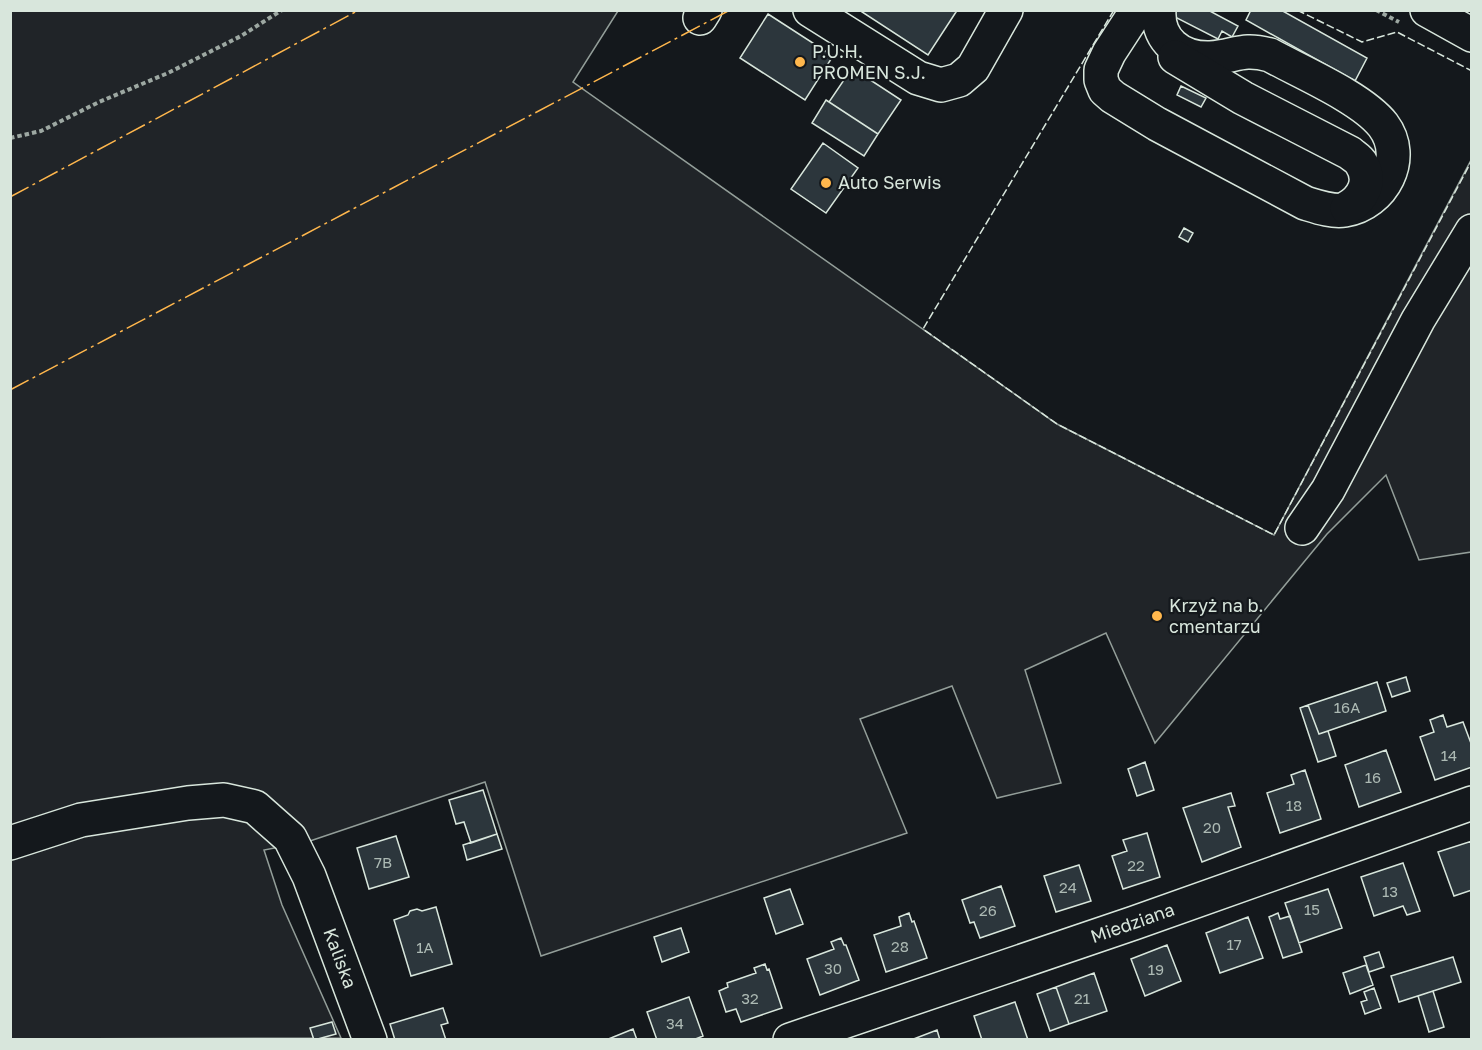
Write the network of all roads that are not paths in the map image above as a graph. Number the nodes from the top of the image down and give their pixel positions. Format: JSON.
{"nodes":[{"id":1,"x":810,"y":10,"type":"edge"},
{"id":2,"x":1006,"y":10,"type":"edge"},
{"id":3,"x":1137,"y":10,"type":"edge"},
{"id":4,"x":1427,"y":10,"type":"edge"},
{"id":5,"x":1162,"y":24,"type":"edge"},
{"id":6,"x":1472,"y":35,"type":"edge"},
{"id":7,"x":1343,"y":211,"type":"junction"},
{"id":8,"x":1472,"y":231,"type":"edge"},
{"id":9,"x":1302,"y":528,"type":"dead end"},
{"id":10,"x":1472,"y":803,"type":"edge"},
{"id":11,"x":10,"y":843,"type":"edge"},
{"id":12,"x":370,"y":1040,"type":"edge"},
{"id":13,"x":790,"y":1040,"type":"edge"}],
"edges":[{"from":1,"to":2,"type":"street"},
{"from":3,"to":7,"type":"street"},
{"from":4,"to":6,"type":"street"},
{"from":5,"to":7,"type":"street"},
{"from":5,"to":7,"type":"street"},
{"from":8,"to":9,"type":"street"},
{"from":10,"to":13,"type":"street","name":"Miedziana"},
{"from":11,"to":12,"type":"street","name":"Kaliska"}]}
